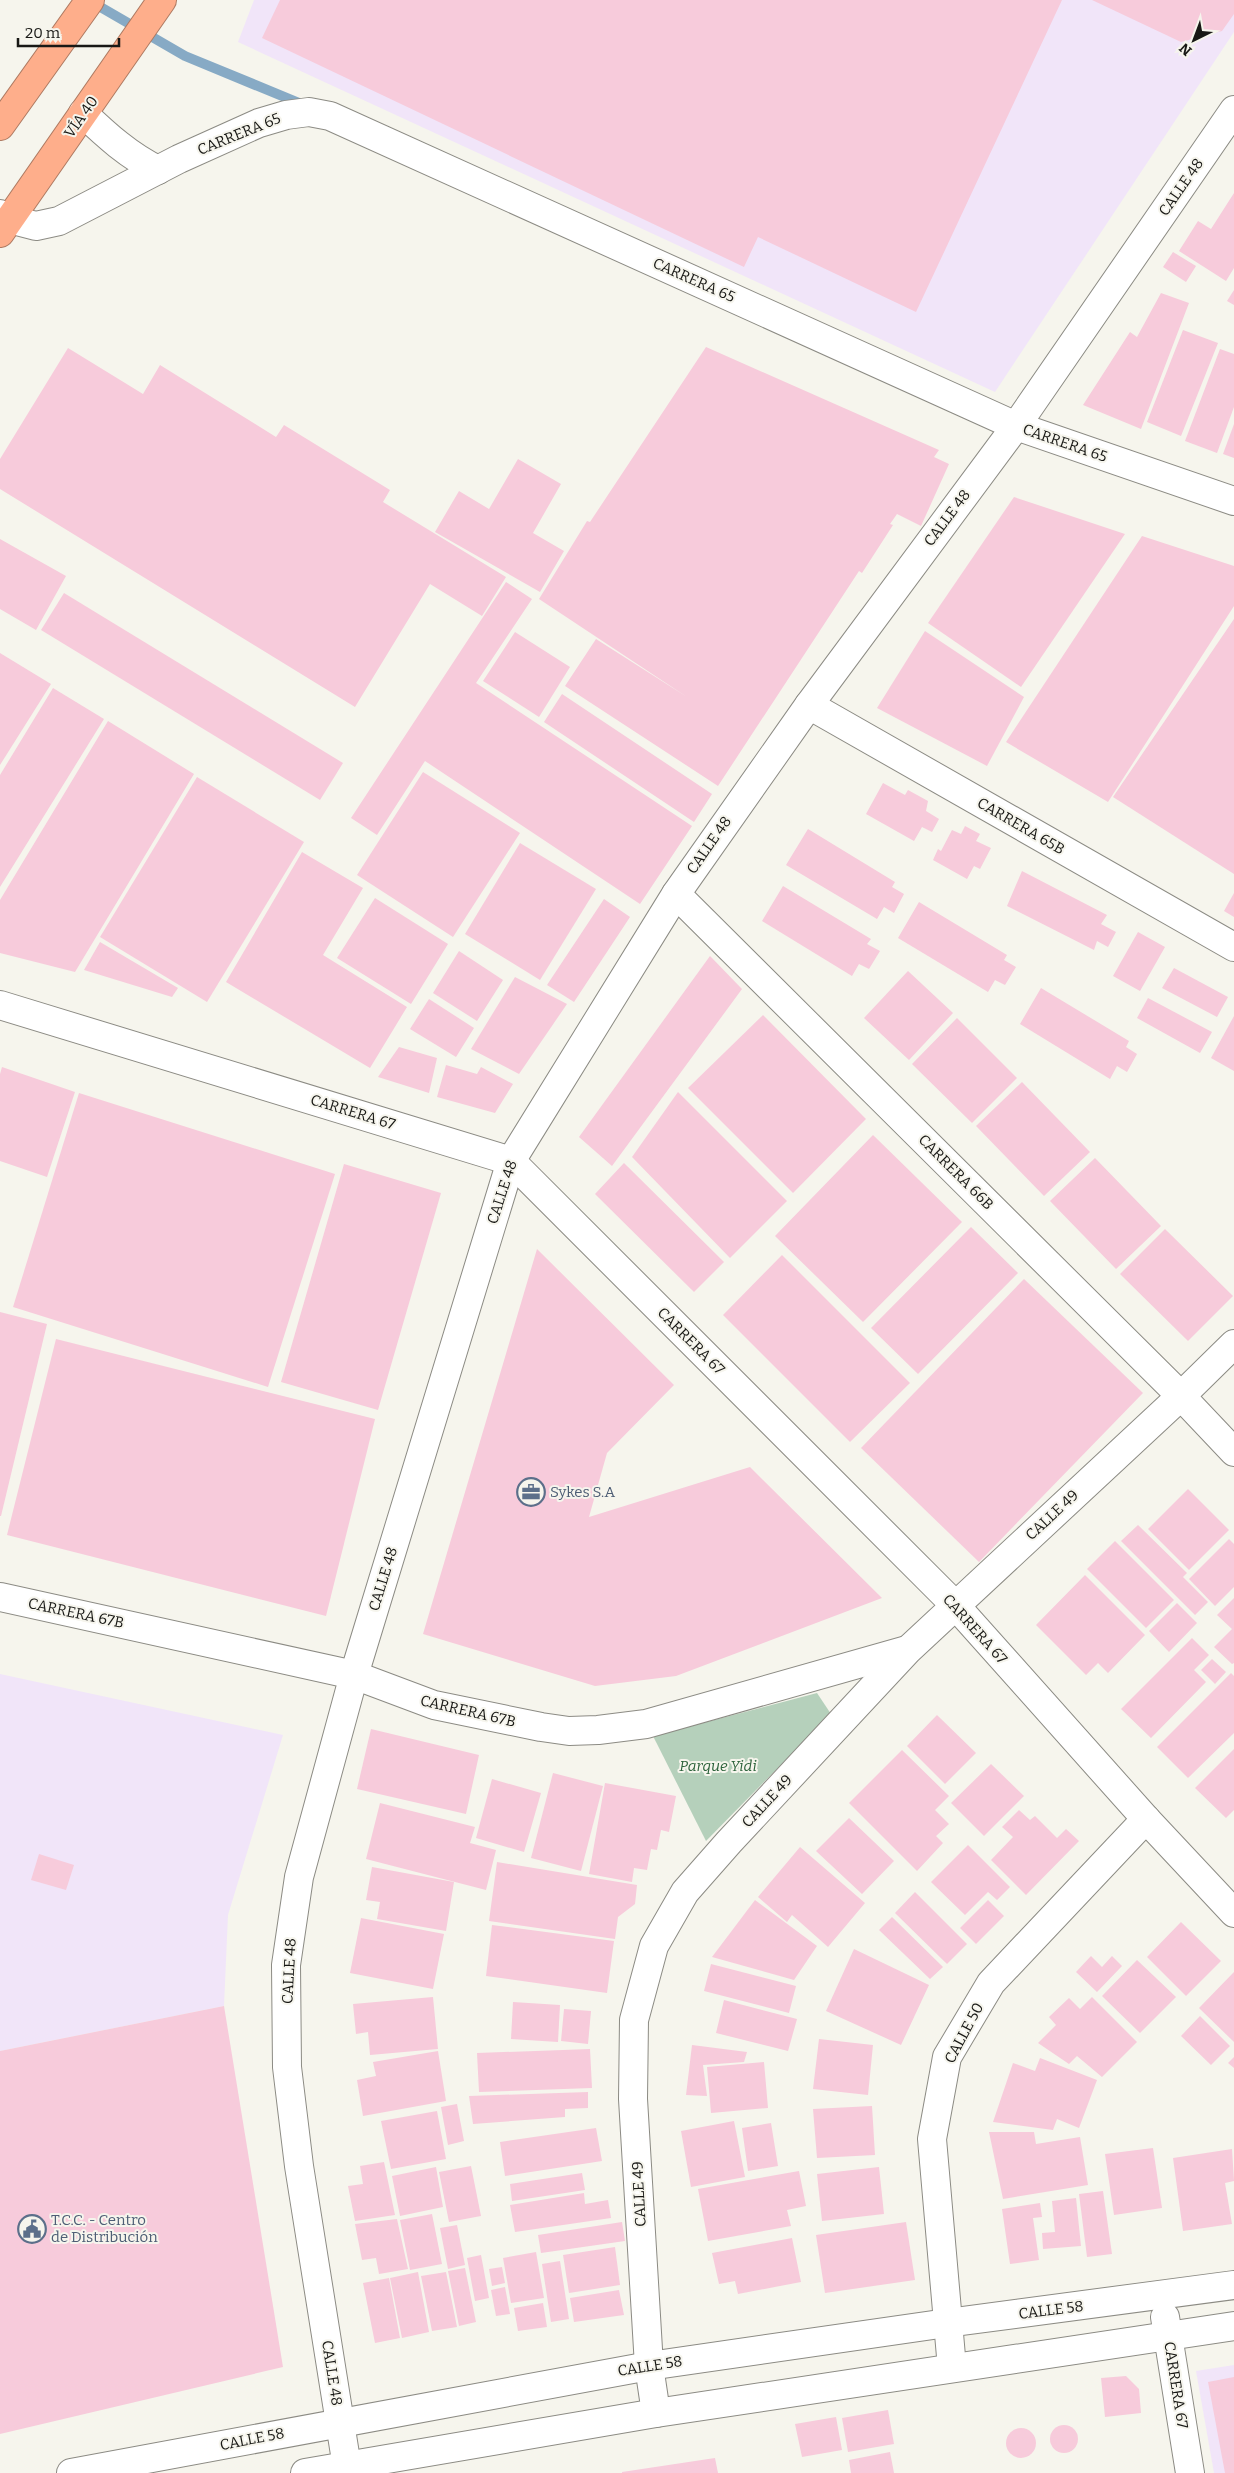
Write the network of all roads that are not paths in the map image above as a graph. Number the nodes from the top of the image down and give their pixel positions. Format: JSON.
{"nodes":[{"id":1,"x":90,"y":0,"type":"edge"},
{"id":2,"x":162,"y":0,"type":"edge"},
{"id":3,"x":87,"y":108,"type":"junction"},
{"id":4,"x":1234,"y":110,"type":"edge"},
{"id":5,"x":0,"y":126,"type":"edge"},
{"id":6,"x":158,"y":170,"type":"junction"},
{"id":7,"x":3,"y":222,"type":"edge"},
{"id":8,"x":1016,"y":426,"type":"junction"},
{"id":9,"x":1234,"y":501,"type":"edge"},
{"id":10,"x":808,"y":704,"type":"junction"},
{"id":11,"x":676,"y":894,"type":"junction"},
{"id":12,"x":1234,"y":947,"type":"edge"},
{"id":13,"x":0,"y":1004,"type":"edge"},
{"id":14,"x":511,"y":1161,"type":"junction"},
{"id":15,"x":1234,"y":1344,"type":"edge"},
{"id":16,"x":1181,"y":1396,"type":"junction"},
{"id":17,"x":1234,"y":1452,"type":"edge"},
{"id":18,"x":0,"y":1597,"type":"edge"},
{"id":19,"x":954,"y":1605,"type":"junction"},
{"id":20,"x":908,"y":1650,"type":"junction"},
{"id":21,"x":354,"y":1675,"type":"junction"},
{"id":22,"x":1146,"y":1819,"type":"junction"},
{"id":23,"x":1234,"y":1912,"type":"edge"},
{"id":24,"x":1234,"y":2286,"type":"edge"},
{"id":25,"x":1161,"y":2297,"type":"junction"},
{"id":26,"x":947,"y":2322,"type":"junction"},
{"id":27,"x":1234,"y":2326,"type":"edge"},
{"id":28,"x":1168,"y":2335,"type":"junction"},
{"id":29,"x":649,"y":2366,"type":"junction"},
{"id":30,"x":952,"y":2368,"type":"junction"},
{"id":31,"x":656,"y":2413,"type":"junction"},
{"id":32,"x":340,"y":2422,"type":"junction"},
{"id":33,"x":347,"y":2469,"type":"edge"},
{"id":34,"x":71,"y":2473,"type":"edge"},
{"id":35,"x":305,"y":2473,"type":"edge"},
{"id":36,"x":1190,"y":2473,"type":"edge"}],
"edges":[{"from":1,"to":5,"type":"highway"},
{"from":2,"to":3,"type":"highway","name":"VÍA 40"},
{"from":3,"to":6,"type":"street"},
{"from":3,"to":7,"type":"highway","name":"VÍA 40"},
{"from":4,"to":8,"type":"street","name":"CALLE 48"},
{"from":6,"to":7,"type":"street","name":"CARRERA 65"},
{"from":6,"to":8,"type":"street","name":"CARRERA 65"},
{"from":8,"to":9,"type":"street","name":"CARRERA 65"},
{"from":8,"to":10,"type":"street","name":"CALLE 48"},
{"from":10,"to":11,"type":"street","name":"CALLE 48"},
{"from":10,"to":12,"type":"street","name":"CARRERA 65B"},
{"from":11,"to":14,"type":"street","name":"CALLE 48"},
{"from":11,"to":16,"type":"street","name":"CARRERA 66B"},
{"from":13,"to":14,"type":"street","name":"CARRERA 67"},
{"from":14,"to":19,"type":"street","name":"CARRERA 67"},
{"from":14,"to":21,"type":"street","name":"CALLE 48"},
{"from":15,"to":16,"type":"street","name":"CALLE 49"},
{"from":16,"to":17,"type":"street","name":"CARRERA 66B"},
{"from":16,"to":19,"type":"street","name":"CALLE 49"},
{"from":18,"to":21,"type":"street","name":"CARRERA 67B"},
{"from":19,"to":20,"type":"street","name":"CALLE 49"},
{"from":19,"to":22,"type":"street","name":"CARRERA 67"},
{"from":20,"to":21,"type":"street","name":"CARRERA 67B"},
{"from":20,"to":29,"type":"street","name":"CALLE 49"},
{"from":21,"to":32,"type":"street","name":"CALLE 48"},
{"from":22,"to":23,"type":"street","name":"CARRERA 67"},
{"from":22,"to":26,"type":"street","name":"CALLE 50"},
{"from":24,"to":25,"type":"street","name":"CALLE 58"},
{"from":25,"to":26,"type":"street","name":"CALLE 58"},
{"from":25,"to":28,"type":"street","name":"CARRERA 67"},
{"from":26,"to":29,"type":"street","name":"CALLE 58"},
{"from":26,"to":30,"type":"street","name":"CALLE 50"},
{"from":27,"to":28,"type":"street"},
{"from":28,"to":30,"type":"street"},
{"from":28,"to":36,"type":"street","name":"CARRERA 67"},
{"from":29,"to":31,"type":"street","name":"CALLE 49"},
{"from":29,"to":32,"type":"street","name":"CALLE 58"},
{"from":30,"to":31,"type":"street"},
{"from":31,"to":33,"type":"street"},
{"from":32,"to":33,"type":"street","name":"CALLE 48"},
{"from":32,"to":34,"type":"street","name":"CALLE 58"},
{"from":33,"to":35,"type":"street"}]}
